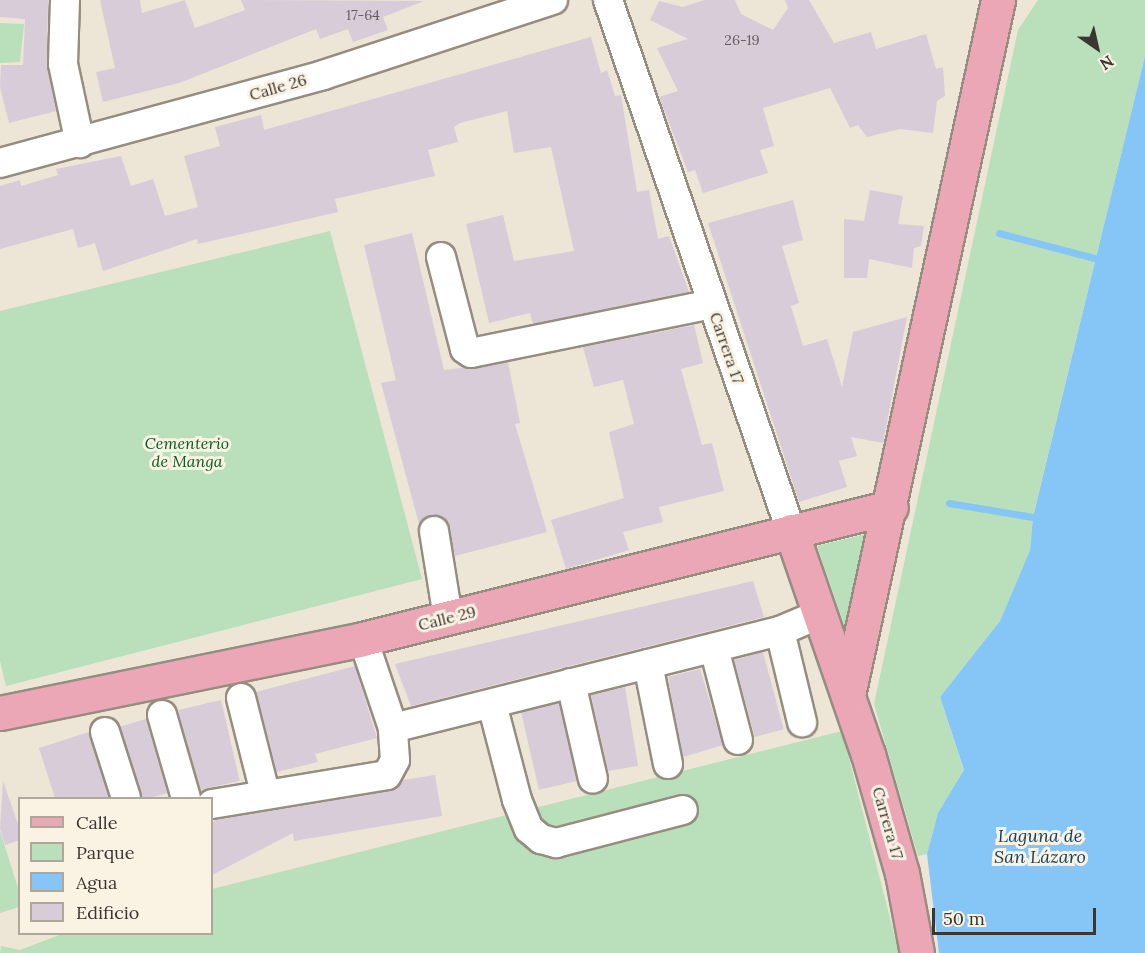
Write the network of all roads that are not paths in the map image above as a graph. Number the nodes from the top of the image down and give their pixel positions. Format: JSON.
{"nodes":[{"id":1,"x":65,"y":0,"type":"edge"},
{"id":2,"x":553,"y":0,"type":"edge"},
{"id":3,"x":608,"y":0,"type":"edge"},
{"id":4,"x":1000,"y":5,"type":"edge"},
{"id":5,"x":80,"y":143,"type":"junction"},
{"id":6,"x":0,"y":163,"type":"edge"},
{"id":7,"x":441,"y":257,"type":"dead end"},
{"id":8,"x":712,"y":304,"type":"junction"},
{"id":9,"x":891,"y":507,"type":"junction"},
{"id":10,"x":434,"y":531,"type":"dead end"},
{"id":11,"x":791,"y":531,"type":"junction"},
{"id":12,"x":820,"y":614,"type":"junction"},
{"id":13,"x":448,"y":617,"type":"junction"},
{"id":14,"x":780,"y":631,"type":"junction"},
{"id":15,"x":363,"y":639,"type":"junction"},
{"id":16,"x":714,"y":648,"type":"junction"},
{"id":17,"x":648,"y":664,"type":"junction"},
{"id":18,"x":571,"y":683,"type":"junction"},
{"id":19,"x":848,"y":695,"type":"junction"},
{"id":20,"x":241,"y":698,"type":"dead end"},
{"id":21,"x":492,"y":704,"type":"junction"},
{"id":22,"x":0,"y":713,"type":"edge"},
{"id":23,"x":162,"y":715,"type":"dead end"},
{"id":24,"x":802,"y":722,"type":"dead end"},
{"id":25,"x":393,"y":728,"type":"junction"},
{"id":26,"x":105,"y":732,"type":"dead end"},
{"id":27,"x":738,"y":740,"type":"dead end"},
{"id":28,"x":668,"y":764,"type":"dead end"},
{"id":29,"x":593,"y":779,"type":"dead end"},
{"id":30,"x":265,"y":793,"type":"junction"},
{"id":31,"x":126,"y":797,"type":"edge"},
{"id":32,"x":186,"y":797,"type":"edge"},
{"id":33,"x":213,"y":804,"type":"edge"},
{"id":34,"x":683,"y":810,"type":"dead end"},
{"id":35,"x":917,"y":953,"type":"edge"}],
"edges":[{"from":1,"to":5,"type":"street"},
{"from":2,"to":5,"type":"street","name":"Calle 26"},
{"from":3,"to":8,"type":"street","name":"Carrera 17"},
{"from":4,"to":9,"type":"main road","name":"Carrera 17"},
{"from":5,"to":6,"type":"street","name":"Calle 26"},
{"from":7,"to":8,"type":"street"},
{"from":8,"to":11,"type":"street","name":"Carrera 17"},
{"from":9,"to":11,"type":"main road","name":"Calle 29"},
{"from":9,"to":19,"type":"main road","name":"Carrera 17"},
{"from":10,"to":13,"type":"street"},
{"from":11,"to":12,"type":"main road","name":"Carrera 17"},
{"from":11,"to":13,"type":"main road","name":"Calle 29"},
{"from":12,"to":14,"type":"street"},
{"from":12,"to":19,"type":"main road","name":"Carrera 17"},
{"from":13,"to":15,"type":"main road","name":"Calle 29"},
{"from":14,"to":16,"type":"street"},
{"from":14,"to":24,"type":"street"},
{"from":15,"to":22,"type":"main road","name":"Calle 29"},
{"from":15,"to":25,"type":"street"},
{"from":16,"to":17,"type":"street"},
{"from":16,"to":27,"type":"street"},
{"from":17,"to":18,"type":"street"},
{"from":17,"to":28,"type":"street"},
{"from":18,"to":21,"type":"street"},
{"from":18,"to":29,"type":"street"},
{"from":19,"to":35,"type":"main road","name":"Carrera 17"},
{"from":20,"to":30,"type":"street"},
{"from":21,"to":25,"type":"street"},
{"from":21,"to":34,"type":"street"},
{"from":23,"to":32,"type":"street"},
{"from":25,"to":30,"type":"street"},
{"from":26,"to":31,"type":"street"},
{"from":30,"to":33,"type":"street"}]}
